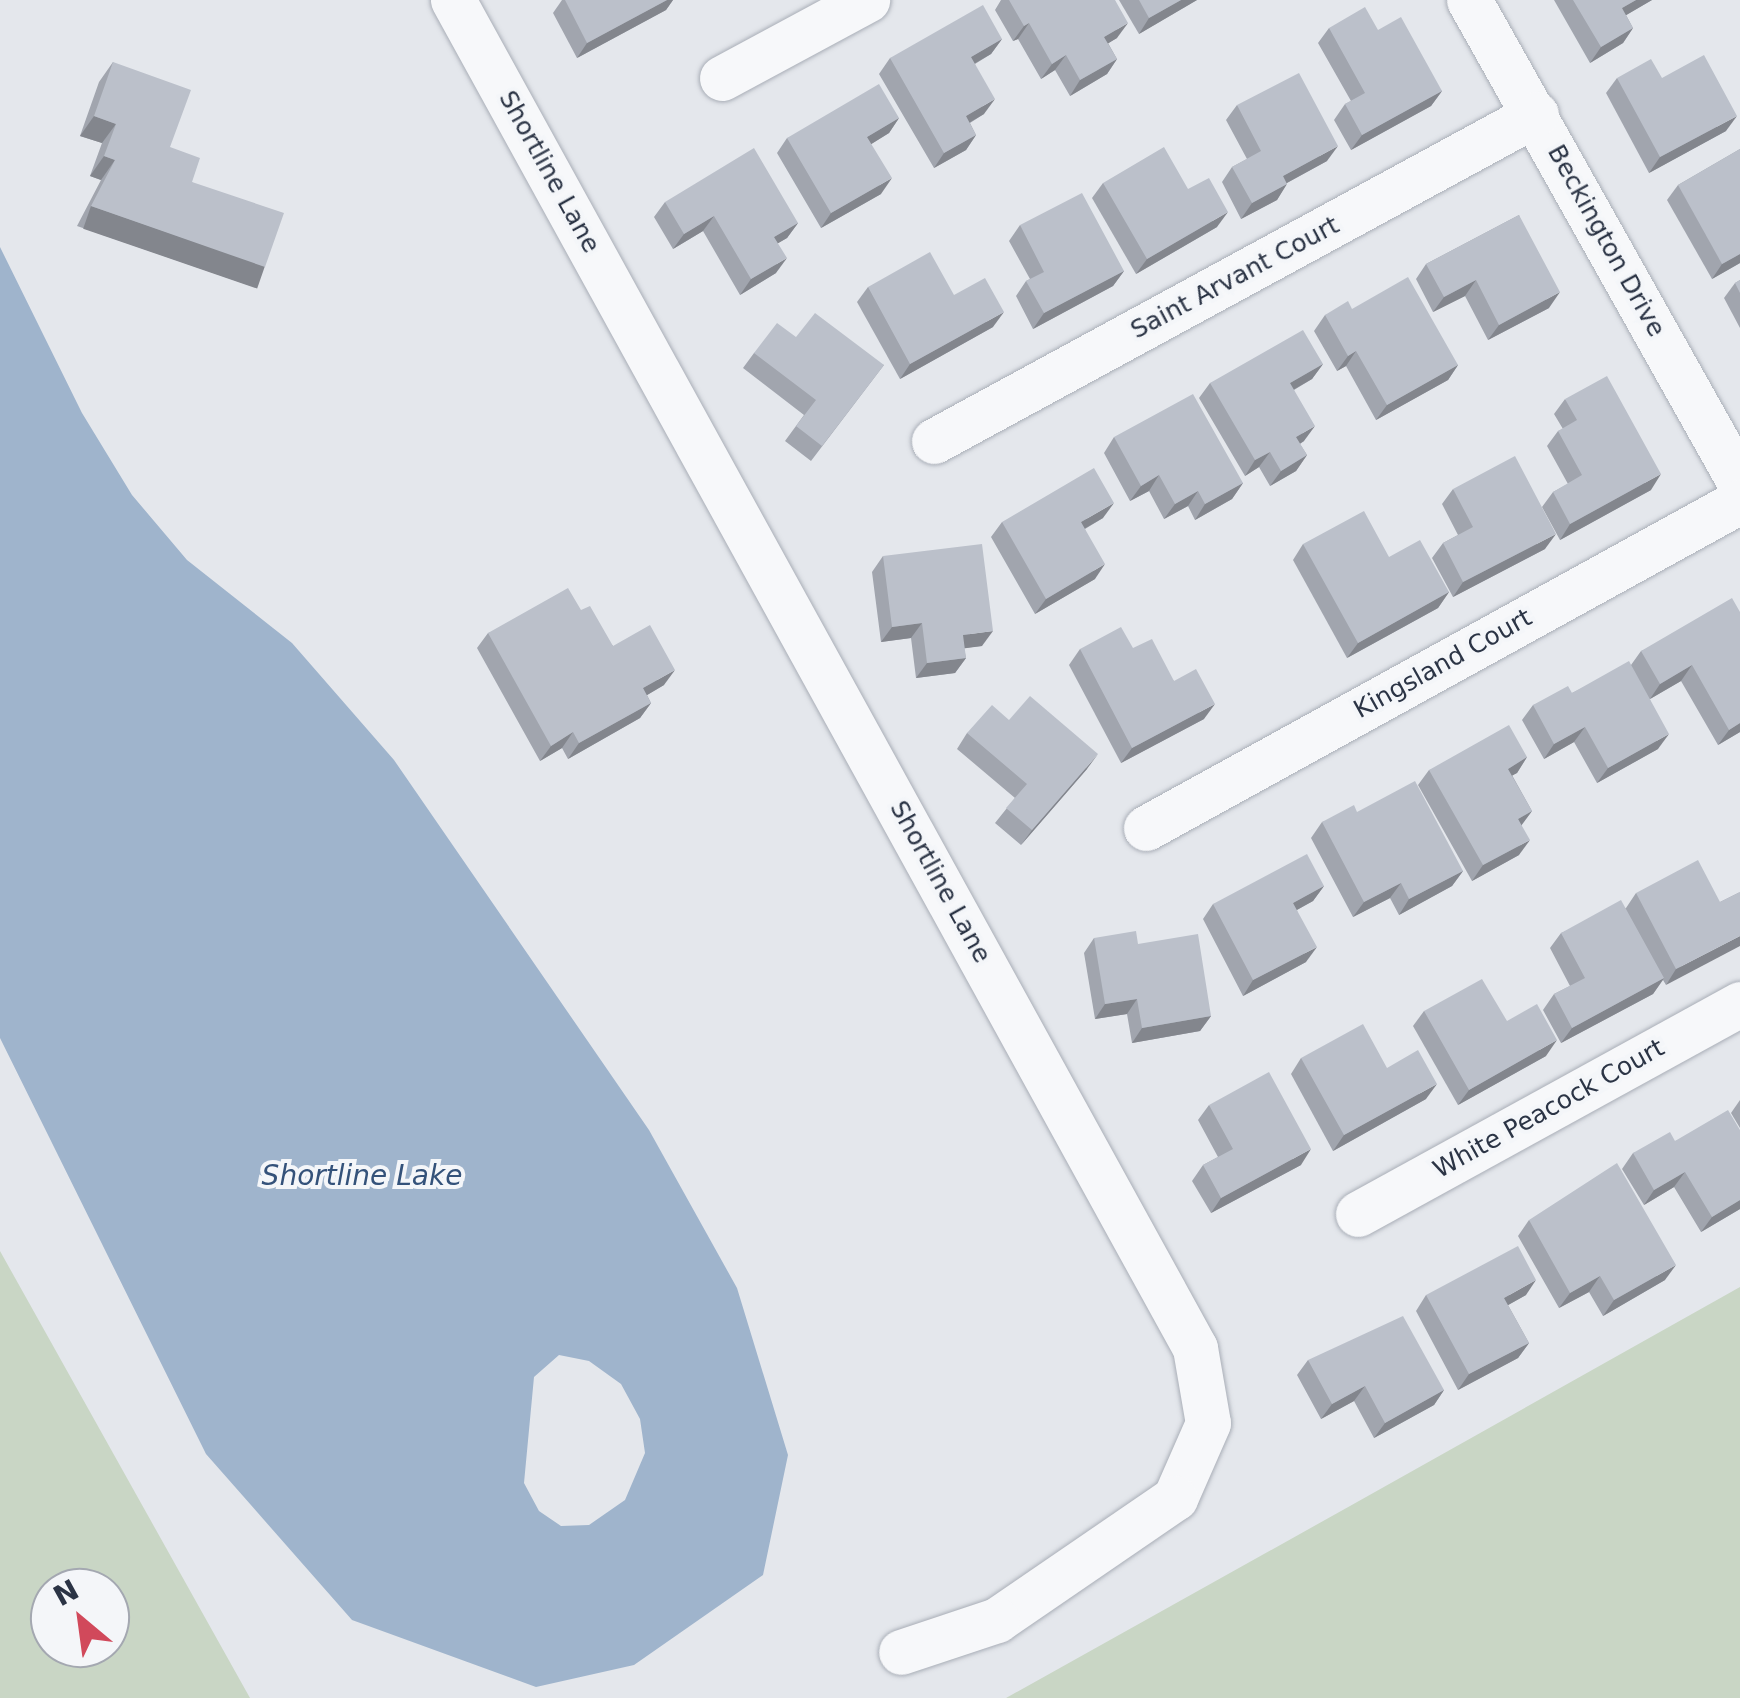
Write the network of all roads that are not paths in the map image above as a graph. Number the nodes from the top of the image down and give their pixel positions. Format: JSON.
{"nodes":[{"id":1,"x":453,"y":0,"type":"edge"},
{"id":2,"x":867,"y":0,"type":"edge"},
{"id":3,"x":1469,"y":0,"type":"edge"},
{"id":4,"x":722,"y":78,"type":"dead end"},
{"id":5,"x":1536,"y":114,"type":"junction"},
{"id":6,"x":934,"y":441,"type":"dead end"},
{"id":7,"x":1740,"y":483,"type":"edge"},
{"id":8,"x":1740,"y":501,"type":"edge"},
{"id":9,"x":1146,"y":828,"type":"dead end"},
{"id":10,"x":1740,"y":1004,"type":"edge"},
{"id":11,"x":1358,"y":1214,"type":"dead end"},
{"id":12,"x":901,"y":1652,"type":"dead end"}],
"edges":[{"from":1,"to":12,"type":"street","name":"Shortline Lane"},
{"from":2,"to":4,"type":"street"},
{"from":3,"to":5,"type":"street","name":"Beckington Drive"},
{"from":5,"to":6,"type":"street","name":"Saint Arvant Court"},
{"from":5,"to":7,"type":"street","name":"Beckington Drive"},
{"from":8,"to":9,"type":"street","name":"Kingsland Court"},
{"from":10,"to":11,"type":"street","name":"White Peacock Court"}]}
